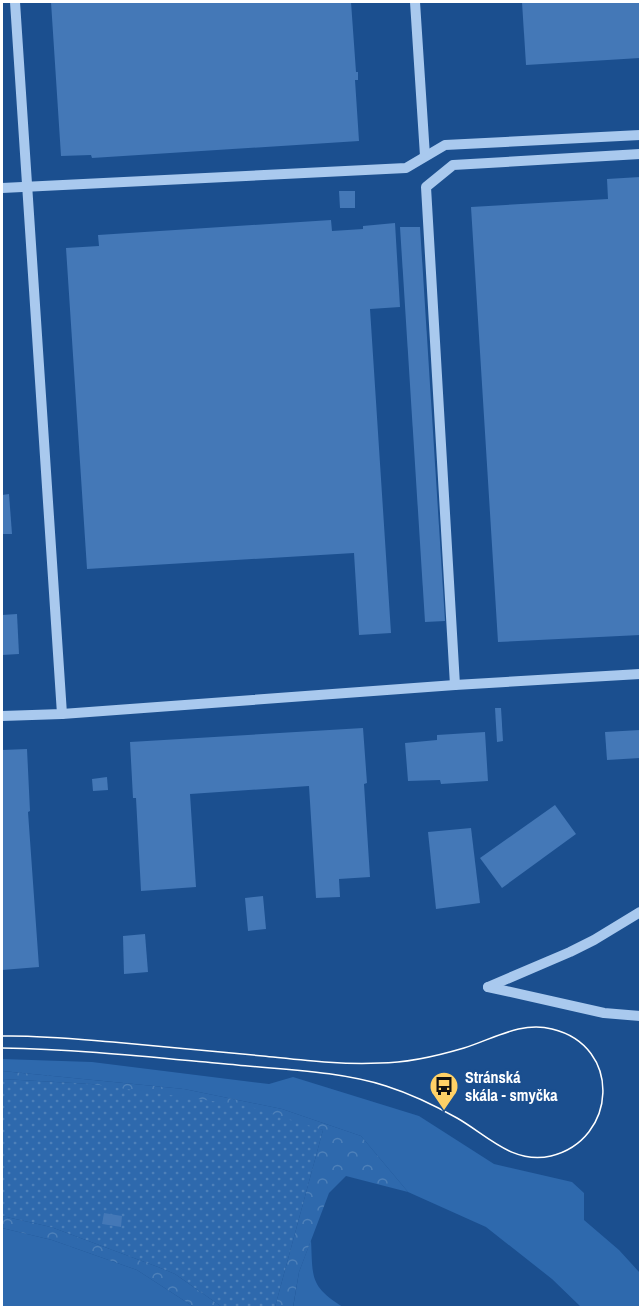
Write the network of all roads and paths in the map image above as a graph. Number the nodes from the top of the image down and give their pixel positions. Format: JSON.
{"nodes":[{"id":1,"x":15,"y":2,"type":"edge"},
{"id":2,"x":415,"y":2,"type":"edge"},
{"id":3,"x":640,"y":135,"type":"edge"},
{"id":4,"x":640,"y":154,"type":"edge"},
{"id":5,"x":425,"y":156,"type":"junction"},
{"id":6,"x":27,"y":187,"type":"junction"},
{"id":7,"x":2,"y":188,"type":"edge"},
{"id":8,"x":640,"y":674,"type":"edge"},
{"id":9,"x":455,"y":685,"type":"junction"},
{"id":10,"x":62,"y":714,"type":"junction"},
{"id":11,"x":2,"y":716,"type":"edge"},
{"id":12,"x":640,"y":912,"type":"edge"},
{"id":13,"x":640,"y":1016,"type":"edge"}],
"edges":[{"from":1,"to":6,"type":"lane"},
{"from":2,"to":5,"type":"lane"},
{"from":3,"to":5,"type":"lane"},
{"from":4,"to":9,"type":"lane"},
{"from":5,"to":6,"type":"lane"},
{"from":6,"to":7,"type":"lane"},
{"from":6,"to":10,"type":"lane"},
{"from":8,"to":9,"type":"lane"},
{"from":9,"to":10,"type":"lane"},
{"from":10,"to":11,"type":"lane"},
{"from":12,"to":13,"type":"lane"}]}
